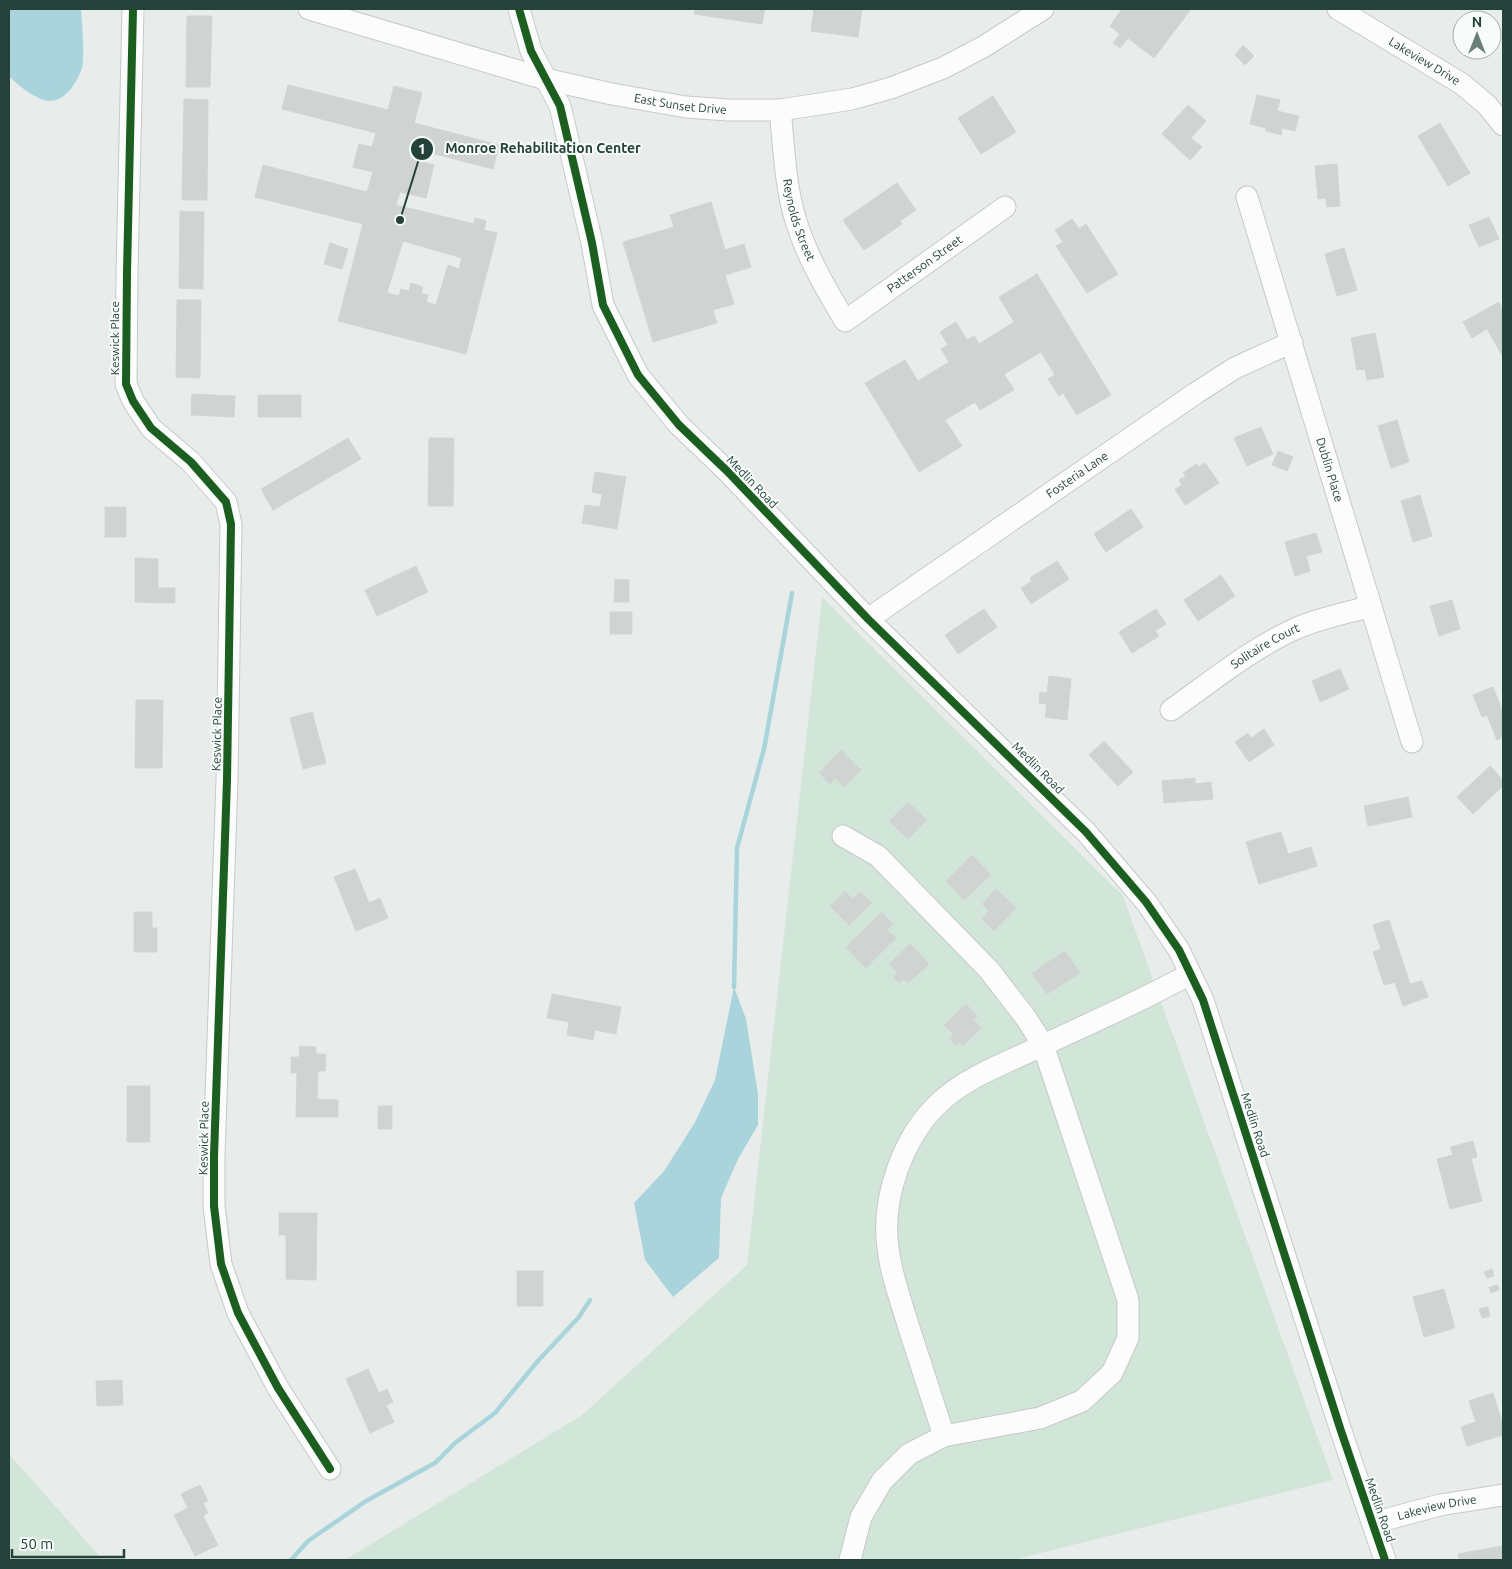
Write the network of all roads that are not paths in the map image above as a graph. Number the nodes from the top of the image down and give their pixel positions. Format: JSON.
{"nodes":[{"id":1,"x":133,"y":9,"type":"edge"},
{"id":2,"x":308,"y":9,"type":"edge"},
{"id":3,"x":519,"y":9,"type":"edge"},
{"id":4,"x":1043,"y":9,"type":"edge"},
{"id":5,"x":1338,"y":9,"type":"edge"},
{"id":6,"x":545,"y":79,"type":"junction"},
{"id":7,"x":780,"y":110,"type":"junction"},
{"id":8,"x":1503,"y":125,"type":"edge"},
{"id":9,"x":1247,"y":197,"type":"dead end"},
{"id":10,"x":1005,"y":207,"type":"dead end"},
{"id":11,"x":845,"y":321,"type":"joint"},
{"id":12,"x":1292,"y":342,"type":"junction"},
{"id":13,"x":1371,"y":606,"type":"junction"},
{"id":14,"x":868,"y":618,"type":"junction"},
{"id":15,"x":1171,"y":710,"type":"dead end"},
{"id":16,"x":1412,"y":742,"type":"dead end"},
{"id":17,"x":843,"y":836,"type":"dead end"},
{"id":18,"x":1190,"y":974,"type":"junction"},
{"id":19,"x":1044,"y":1045,"type":"junction"},
{"id":20,"x":944,"y":1436,"type":"junction"},
{"id":21,"x":330,"y":1470,"type":"dead end"},
{"id":22,"x":1503,"y":1495,"type":"edge"},
{"id":23,"x":1373,"y":1523,"type":"junction"},
{"id":24,"x":850,"y":1560,"type":"edge"},
{"id":25,"x":1385,"y":1560,"type":"edge"}],
"edges":[{"from":1,"to":21,"type":"street","name":"Keswick Place"},
{"from":2,"to":6,"type":"street","name":"East Sunset Drive"},
{"from":3,"to":6,"type":"street","name":"Medlin Road"},
{"from":4,"to":7,"type":"street","name":"East Sunset Drive"},
{"from":5,"to":8,"type":"street","name":"Lakeview Drive"},
{"from":6,"to":7,"type":"street","name":"East Sunset Drive"},
{"from":6,"to":14,"type":"street","name":"Medlin Road"},
{"from":7,"to":11,"type":"street","name":"Reynolds Street"},
{"from":9,"to":12,"type":"street","name":"Dublin Place"},
{"from":10,"to":11,"type":"street","name":"Patterson Street"},
{"from":12,"to":13,"type":"street","name":"Dublin Place"},
{"from":12,"to":14,"type":"street","name":"Fosteria Lane"},
{"from":13,"to":15,"type":"street","name":"Solitaire Court"},
{"from":13,"to":16,"type":"street","name":"Dublin Place"},
{"from":14,"to":18,"type":"street","name":"Medlin Road"},
{"from":17,"to":19,"type":"street"},
{"from":18,"to":19,"type":"street"},
{"from":18,"to":23,"type":"street","name":"Medlin Road"},
{"from":19,"to":20,"type":"street"},
{"from":19,"to":20,"type":"street"},
{"from":20,"to":24,"type":"street"},
{"from":22,"to":23,"type":"street","name":"Lakeview Drive"},
{"from":23,"to":25,"type":"street","name":"Medlin Road"}]}
